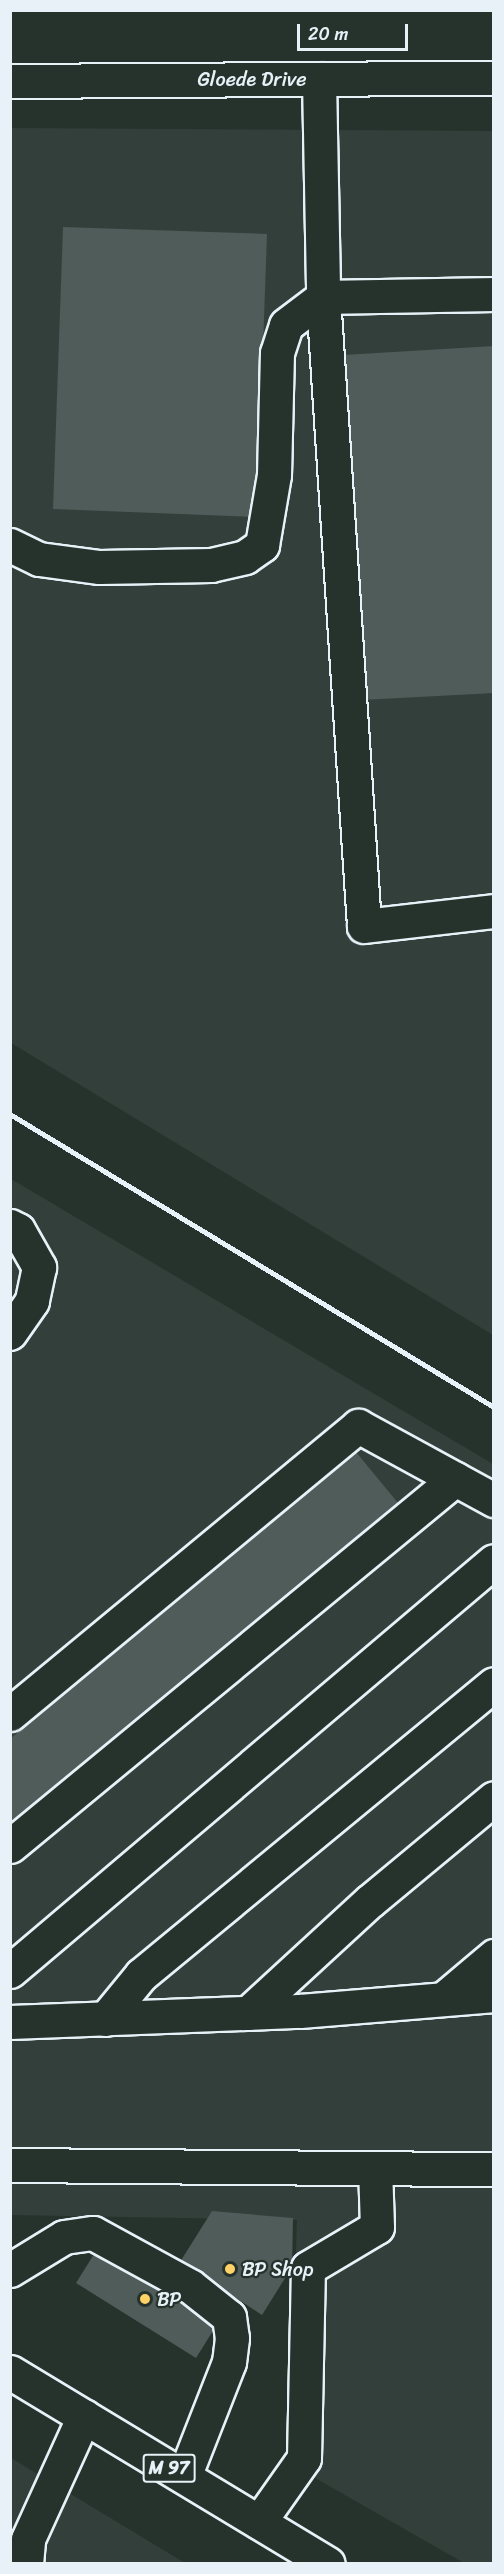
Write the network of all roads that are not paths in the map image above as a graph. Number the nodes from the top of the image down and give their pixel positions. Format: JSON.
{"nodes":[{"id":1,"x":494,"y":78,"type":"edge"},
{"id":2,"x":319,"y":79,"type":"junction"},
{"id":3,"x":10,"y":81,"type":"edge"},
{"id":4,"x":494,"y":294,"type":"edge"},
{"id":5,"x":323,"y":297,"type":"junction"},
{"id":6,"x":10,"y":545,"type":"edge"},
{"id":7,"x":494,"y":911,"type":"edge"},
{"id":8,"x":10,"y":1226,"type":"edge"},
{"id":9,"x":10,"y":1333,"type":"edge"},
{"id":10,"x":456,"y":1479,"type":"junction"},
{"id":11,"x":494,"y":1500,"type":"edge"},
{"id":12,"x":494,"y":1561,"type":"edge"},
{"id":13,"x":494,"y":1684,"type":"edge"},
{"id":14,"x":10,"y":1714,"type":"edge"},
{"id":15,"x":494,"y":1798,"type":"edge"},
{"id":16,"x":10,"y":1846,"type":"edge"},
{"id":17,"x":494,"y":1956,"type":"edge"},
{"id":18,"x":10,"y":1971,"type":"edge"},
{"id":19,"x":494,"y":1995,"type":"edge"},
{"id":20,"x":443,"y":1999,"type":"junction"},
{"id":21,"x":248,"y":2013,"type":"junction"},
{"id":22,"x":105,"y":2019,"type":"junction"},
{"id":23,"x":10,"y":2022,"type":"edge"},
{"id":24,"x":10,"y":2165,"type":"edge"},
{"id":25,"x":375,"y":2168,"type":"junction"},
{"id":26,"x":494,"y":2169,"type":"edge"},
{"id":27,"x":10,"y":2270,"type":"edge"},
{"id":28,"x":10,"y":2372,"type":"edge"},
{"id":29,"x":84,"y":2416,"type":"junction"},
{"id":30,"x":184,"y":2477,"type":"junction"},
{"id":31,"x":259,"y":2522,"type":"junction"},
{"id":32,"x":26,"y":2564,"type":"edge"},
{"id":33,"x":328,"y":2564,"type":"edge"}],
"edges":[{"from":1,"to":2,"type":"street","name":"Gloede Drive"},
{"from":2,"to":3,"type":"street","name":"Gloede Drive"},
{"from":2,"to":5,"type":"street"},
{"from":4,"to":5,"type":"street"},
{"from":5,"to":6,"type":"street"},
{"from":5,"to":7,"type":"street"},
{"from":8,"to":9,"type":"street"},
{"from":10,"to":11,"type":"street"},
{"from":10,"to":14,"type":"street"},
{"from":10,"to":16,"type":"street"},
{"from":12,"to":18,"type":"street"},
{"from":13,"to":22,"type":"street"},
{"from":15,"to":21,"type":"street"},
{"from":17,"to":20,"type":"street"},
{"from":19,"to":20,"type":"street"},
{"from":20,"to":21,"type":"street"},
{"from":21,"to":22,"type":"street"},
{"from":22,"to":23,"type":"street"},
{"from":24,"to":25,"type":"street"},
{"from":25,"to":26,"type":"street"},
{"from":25,"to":31,"type":"street"},
{"from":27,"to":30,"type":"street"},
{"from":28,"to":29,"type":"street","number":"M 97"},
{"from":29,"to":30,"type":"street","number":"M 97"},
{"from":29,"to":32,"type":"street"},
{"from":30,"to":31,"type":"street","number":"M 97"},
{"from":31,"to":33,"type":"street","number":"M 97"}]}
